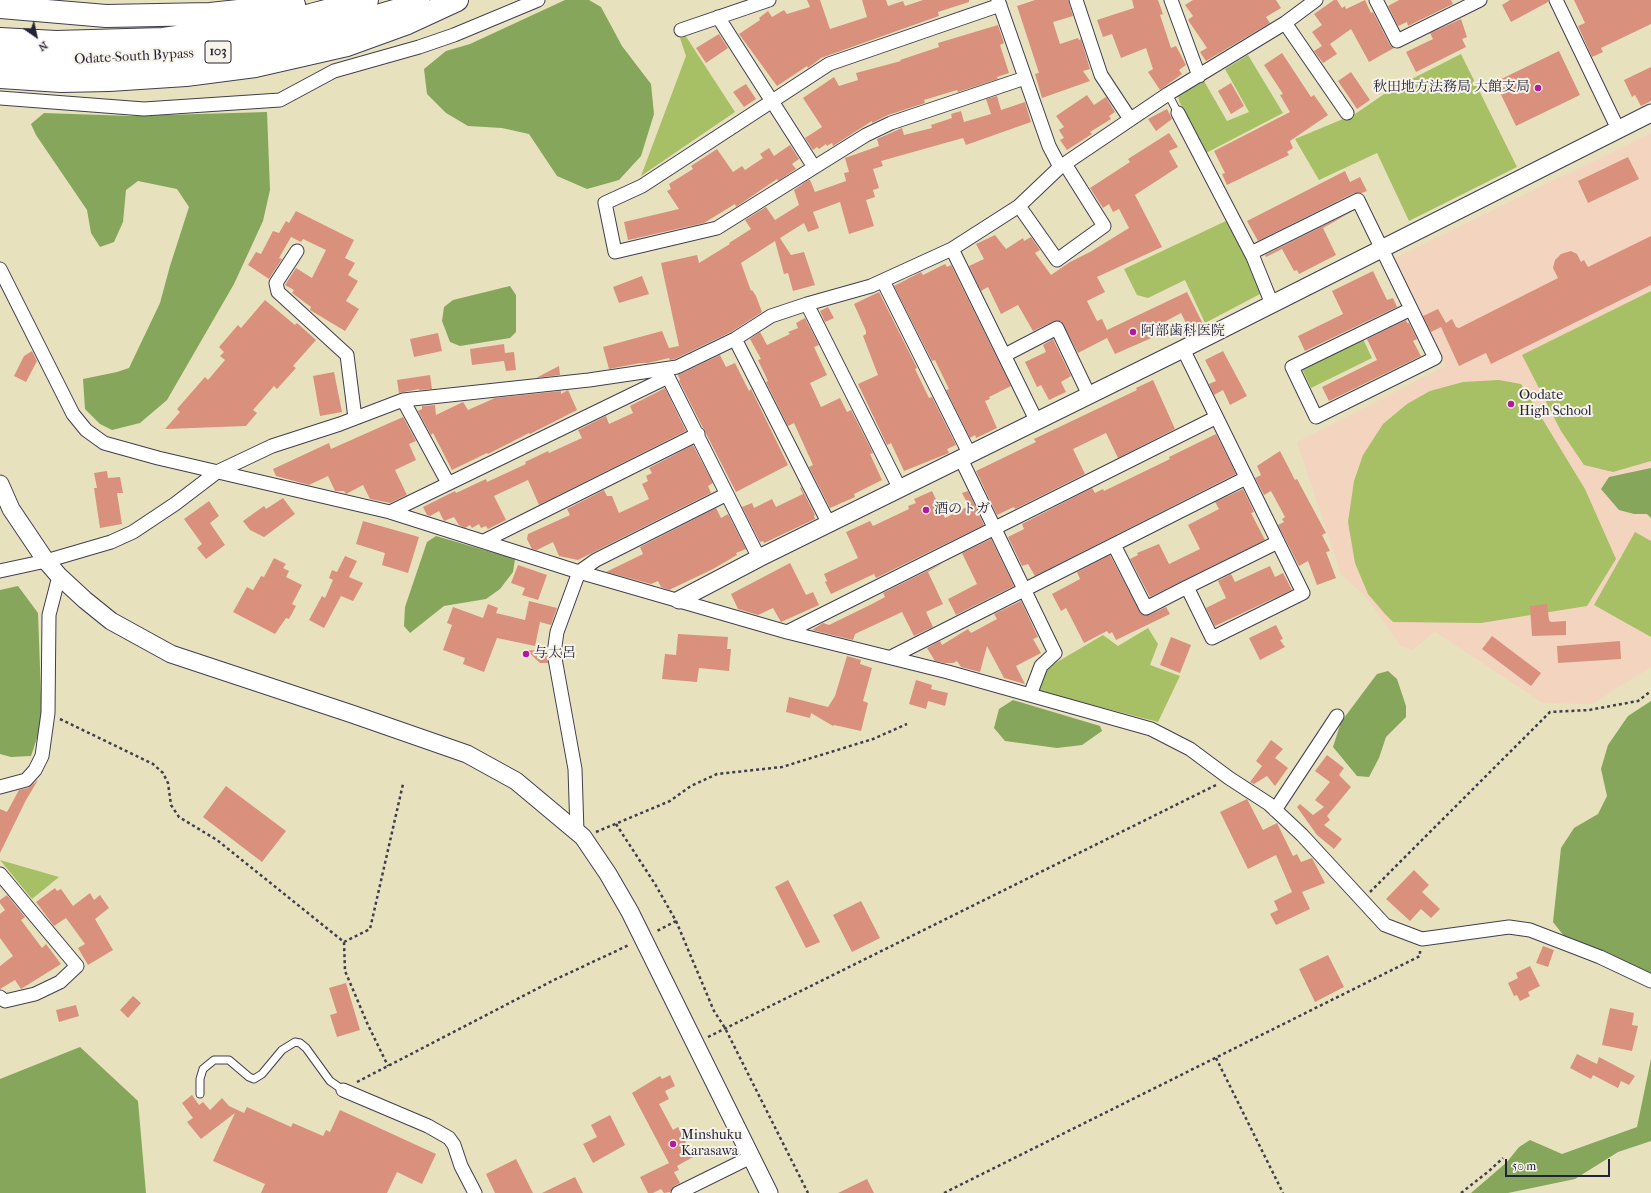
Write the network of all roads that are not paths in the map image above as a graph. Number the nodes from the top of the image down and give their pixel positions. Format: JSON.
{"nodes":[{"id":1,"x":325,"y":0,"type":"edge"},
{"id":2,"x":367,"y":0,"type":"edge"},
{"id":3,"x":429,"y":0,"type":"edge"},
{"id":4,"x":457,"y":0,"type":"edge"},
{"id":5,"x":538,"y":0,"type":"edge"},
{"id":6,"x":769,"y":0,"type":"edge"},
{"id":7,"x":1076,"y":0,"type":"edge"},
{"id":8,"x":1171,"y":0,"type":"edge"},
{"id":9,"x":1316,"y":0,"type":"edge"},
{"id":10,"x":1376,"y":0,"type":"edge"},
{"id":11,"x":1556,"y":0,"type":"edge"},
{"id":12,"x":999,"y":2,"type":"edge"},
{"id":13,"x":1471,"y":2,"type":"edge"},
{"id":14,"x":0,"y":7,"type":"edge"},
{"id":15,"x":718,"y":17,"type":"junction"},
{"id":16,"x":1285,"y":23,"type":"junction"},
{"id":17,"x":681,"y":30,"type":"dead end"},
{"id":18,"x":0,"y":39,"type":"edge"},
{"id":19,"x":0,"y":57,"type":"edge"},
{"id":20,"x":1199,"y":76,"type":"junction"},
{"id":21,"x":0,"y":77,"type":"edge"},
{"id":22,"x":1025,"y":78,"type":"junction"},
{"id":23,"x":1168,"y":94,"type":"junction"},
{"id":24,"x":0,"y":98,"type":"edge"},
{"id":25,"x":772,"y":101,"type":"junction"},
{"id":26,"x":1178,"y":113,"type":"joint"},
{"id":27,"x":1347,"y":113,"type":"dead end"},
{"id":28,"x":1651,"y":113,"type":"edge"},
{"id":29,"x":1130,"y":119,"type":"junction"},
{"id":30,"x":1618,"y":129,"type":"junction"},
{"id":31,"x":1062,"y":166,"type":"junction"},
{"id":32,"x":814,"y":167,"type":"junction"},
{"id":33,"x":1018,"y":206,"type":"junction"},
{"id":34,"x":1382,"y":248,"type":"junction"},
{"id":35,"x":952,"y":249,"type":"junction"},
{"id":36,"x":297,"y":251,"type":"dead end"},
{"id":37,"x":1251,"y":253,"type":"junction"},
{"id":38,"x":0,"y":269,"type":"edge"},
{"id":39,"x":883,"y":281,"type":"junction"},
{"id":40,"x":807,"y":304,"type":"junction"},
{"id":41,"x":1272,"y":304,"type":"junction"},
{"id":42,"x":1411,"y":309,"type":"junction"},
{"id":43,"x":735,"y":339,"type":"junction"},
{"id":44,"x":1182,"y":349,"type":"junction"},
{"id":45,"x":1005,"y":355,"type":"junction"},
{"id":46,"x":668,"y":373,"type":"junction"},
{"id":47,"x":1089,"y":395,"type":"junction"},
{"id":48,"x":403,"y":400,"type":"junction"},
{"id":49,"x":355,"y":418,"type":"junction"},
{"id":50,"x":1215,"y":418,"type":"junction"},
{"id":51,"x":1037,"y":422,"type":"junction"},
{"id":52,"x":698,"y":434,"type":"junction"},
{"id":53,"x":966,"y":457,"type":"junction"},
{"id":54,"x":217,"y":472,"type":"junction"},
{"id":55,"x":1246,"y":478,"type":"junction"},
{"id":56,"x":448,"y":483,"type":"junction"},
{"id":57,"x":0,"y":484,"type":"edge"},
{"id":58,"x":900,"y":489,"type":"junction"},
{"id":59,"x":727,"y":494,"type":"junction"},
{"id":60,"x":390,"y":512,"type":"junction"},
{"id":61,"x":829,"y":524,"type":"junction"},
{"id":62,"x":994,"y":528,"type":"junction"},
{"id":63,"x":484,"y":541,"type":"junction"},
{"id":64,"x":1278,"y":542,"type":"junction"},
{"id":65,"x":1114,"y":544,"type":"junction"},
{"id":66,"x":759,"y":558,"type":"junction"},
{"id":67,"x":46,"y":562,"type":"junction"},
{"id":68,"x":0,"y":571,"type":"edge"},
{"id":69,"x":579,"y":572,"type":"junction"},
{"id":70,"x":59,"y":576,"type":"junction"},
{"id":71,"x":1187,"y":587,"type":"junction"},
{"id":72,"x":1024,"y":590,"type":"junction"},
{"id":73,"x":679,"y":600,"type":"junction"},
{"id":74,"x":787,"y":632,"type":"junction"},
{"id":75,"x":891,"y":657,"type":"junction"},
{"id":76,"x":1030,"y":695,"type":"junction"},
{"id":77,"x":1337,"y":716,"type":"dead end"},
{"id":78,"x":0,"y":787,"type":"edge"},
{"id":79,"x":1275,"y":810,"type":"junction"},
{"id":80,"x":580,"y":834,"type":"junction"},
{"id":81,"x":0,"y":874,"type":"edge"},
{"id":82,"x":1651,"y":981,"type":"edge"},
{"id":83,"x":0,"y":997,"type":"edge"},
{"id":84,"x":343,"y":1090,"type":"joint"},
{"id":85,"x":200,"y":1094,"type":"dead end"},
{"id":86,"x":751,"y":1157,"type":"junction"},
{"id":87,"x":475,"y":1193,"type":"edge"},
{"id":88,"x":678,"y":1193,"type":"edge"},
{"id":89,"x":769,"y":1193,"type":"edge"}],
"edges":[{"from":1,"to":14,"type":"highway"},
{"from":2,"to":18,"type":"highway","name":"Odate-South Bypass","number":"103"},
{"from":3,"to":19,"type":"highway","name":"Odate-South Bypass","number":"103"},
{"from":4,"to":21,"type":"highway"},
{"from":5,"to":24,"type":"street"},
{"from":6,"to":15,"type":"street"},
{"from":7,"to":29,"type":"street"},
{"from":8,"to":20,"type":"street"},
{"from":9,"to":16,"type":"street"},
{"from":10,"to":13,"type":"street"},
{"from":11,"to":30,"type":"street"},
{"from":12,"to":22,"type":"street"},
{"from":12,"to":25,"type":"street"},
{"from":15,"to":17,"type":"street"},
{"from":15,"to":25,"type":"street"},
{"from":16,"to":20,"type":"street"},
{"from":16,"to":27,"type":"street"},
{"from":20,"to":23,"type":"street"},
{"from":22,"to":31,"type":"street"},
{"from":22,"to":32,"type":"street"},
{"from":23,"to":26,"type":"lane"},
{"from":23,"to":29,"type":"street"},
{"from":25,"to":32,"type":"street"},
{"from":25,"to":32,"type":"street"},
{"from":26,"to":37,"type":"street"},
{"from":28,"to":30,"type":"street"},
{"from":29,"to":31,"type":"street"},
{"from":30,"to":34,"type":"street"},
{"from":31,"to":33,"type":"street"},
{"from":31,"to":33,"type":"street"},
{"from":33,"to":35,"type":"street"},
{"from":34,"to":37,"type":"street"},
{"from":34,"to":41,"type":"street"},
{"from":34,"to":42,"type":"street"},
{"from":35,"to":39,"type":"street"},
{"from":35,"to":45,"type":"street"},
{"from":36,"to":49,"type":"street"},
{"from":37,"to":41,"type":"street"},
{"from":38,"to":54,"type":"street"},
{"from":39,"to":40,"type":"street"},
{"from":39,"to":53,"type":"street"},
{"from":40,"to":43,"type":"street"},
{"from":40,"to":58,"type":"street"},
{"from":41,"to":44,"type":"street"},
{"from":42,"to":42,"type":"street"},
{"from":43,"to":46,"type":"street"},
{"from":43,"to":61,"type":"street"},
{"from":44,"to":47,"type":"street"},
{"from":44,"to":50,"type":"street"},
{"from":45,"to":47,"type":"street"},
{"from":45,"to":51,"type":"street"},
{"from":46,"to":48,"type":"street"},
{"from":46,"to":52,"type":"street"},
{"from":46,"to":56,"type":"street"},
{"from":47,"to":51,"type":"street"},
{"from":48,"to":49,"type":"street"},
{"from":48,"to":56,"type":"street"},
{"from":49,"to":54,"type":"street"},
{"from":50,"to":55,"type":"street"},
{"from":50,"to":62,"type":"street"},
{"from":51,"to":53,"type":"street"},
{"from":52,"to":59,"type":"street"},
{"from":52,"to":63,"type":"street"},
{"from":53,"to":58,"type":"street"},
{"from":53,"to":62,"type":"street"},
{"from":54,"to":60,"type":"street"},
{"from":54,"to":67,"type":"street"},
{"from":55,"to":64,"type":"street"},
{"from":55,"to":65,"type":"street"},
{"from":56,"to":60,"type":"street"},
{"from":57,"to":67,"type":"street"},
{"from":58,"to":61,"type":"street"},
{"from":59,"to":66,"type":"street"},
{"from":59,"to":69,"type":"street"},
{"from":60,"to":63,"type":"street"},
{"from":61,"to":66,"type":"street"},
{"from":62,"to":72,"type":"street"},
{"from":62,"to":74,"type":"street"},
{"from":63,"to":69,"type":"street"},
{"from":64,"to":71,"type":"street"},
{"from":64,"to":71,"type":"street"},
{"from":65,"to":71,"type":"street"},
{"from":65,"to":72,"type":"street"},
{"from":66,"to":73,"type":"street"},
{"from":67,"to":68,"type":"street"},
{"from":67,"to":70,"type":"street"},
{"from":69,"to":73,"type":"street"},
{"from":69,"to":80,"type":"street"},
{"from":70,"to":78,"type":"street"},
{"from":70,"to":80,"type":"street"},
{"from":72,"to":75,"type":"street"},
{"from":72,"to":76,"type":"street"},
{"from":73,"to":74,"type":"street"},
{"from":74,"to":75,"type":"street"},
{"from":75,"to":76,"type":"street"},
{"from":76,"to":79,"type":"street"},
{"from":77,"to":79,"type":"street"},
{"from":79,"to":82,"type":"street"},
{"from":80,"to":86,"type":"street"},
{"from":81,"to":83,"type":"street"},
{"from":84,"to":85,"type":"lane"},
{"from":84,"to":87,"type":"street"},
{"from":86,"to":88,"type":"street"},
{"from":86,"to":89,"type":"street"}]}
